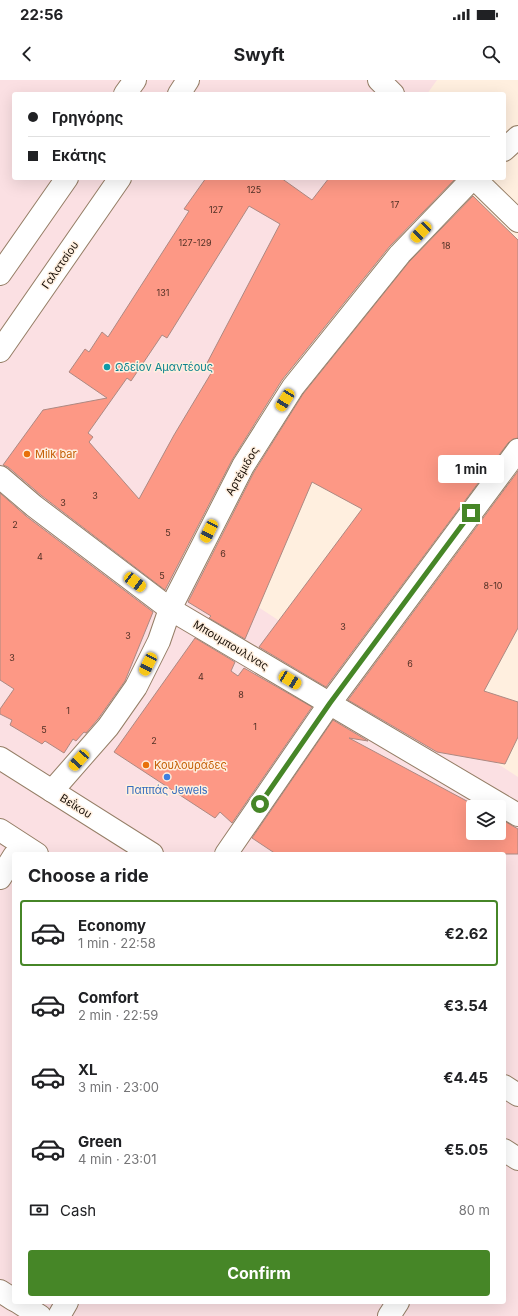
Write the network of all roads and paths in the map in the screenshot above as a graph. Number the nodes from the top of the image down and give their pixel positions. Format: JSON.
{"nodes":[{"id":1,"x":135,"y":80,"type":"edge"},
{"id":2,"x":188,"y":80,"type":"edge"},
{"id":3,"x":379,"y":80,"type":"edge"},
{"id":4,"x":126,"y":92,"type":"edge"},
{"id":5,"x":180,"y":92,"type":"edge"},
{"id":6,"x":391,"y":92,"type":"edge"},
{"id":7,"x":518,"y":137,"type":"edge"},
{"id":8,"x":506,"y":148,"type":"edge"},
{"id":9,"x":65,"y":180,"type":"edge"},
{"id":10,"x":119,"y":180,"type":"edge"},
{"id":11,"x":472,"y":180,"type":"edge"},
{"id":12,"x":476,"y":180,"type":"edge"},
{"id":13,"x":518,"y":221,"type":"edge"},
{"id":14,"x":3,"y":261,"type":"edge"},
{"id":15,"x":0,"y":351,"type":"edge"},
{"id":16,"x":518,"y":450,"type":"edge"},
{"id":17,"x":0,"y":478,"type":"edge"},
{"id":18,"x":170,"y":608,"type":"junction"},
{"id":19,"x":330,"y":703,"type":"junction"},
{"id":20,"x":0,"y":758,"type":"edge"},
{"id":21,"x":52,"y":791,"type":"junction"},
{"id":22,"x":518,"y":815,"type":"edge"},
{"id":23,"x":0,"y":830,"type":"edge"},
{"id":24,"x":22,"y":852,"type":"edge"},
{"id":25,"x":149,"y":852,"type":"edge"},
{"id":26,"x":227,"y":852,"type":"edge"},
{"id":27,"x":12,"y":864,"type":"edge"},
{"id":28,"x":0,"y":878,"type":"edge"},
{"id":29,"x":506,"y":1087,"type":"edge"},
{"id":30,"x":518,"y":1095,"type":"edge"},
{"id":31,"x":506,"y":1151,"type":"edge"},
{"id":32,"x":518,"y":1159,"type":"edge"},
{"id":33,"x":0,"y":1291,"type":"edge"},
{"id":34,"x":12,"y":1299,"type":"edge"},
{"id":35,"x":21,"y":1304,"type":"edge"},
{"id":36,"x":67,"y":1304,"type":"edge"},
{"id":37,"x":397,"y":1304,"type":"edge"},
{"id":38,"x":40,"y":1316,"type":"edge"},
{"id":39,"x":59,"y":1316,"type":"edge"},
{"id":40,"x":389,"y":1316,"type":"edge"}],
"edges":[{"from":1,"to":4,"type":"street"},
{"from":2,"to":5,"type":"street"},
{"from":3,"to":6,"type":"street"},
{"from":7,"to":8,"type":"street"},
{"from":9,"to":14,"type":"street"},
{"from":10,"to":15,"type":"street","name":"Γαλατσίου"},
{"from":11,"to":18,"type":"street","name":"Αρτέμιδος"},
{"from":12,"to":13,"type":"street"},
{"from":16,"to":19,"type":"street"},
{"from":17,"to":18,"type":"street","name":"Μπουμπουλίνας"},
{"from":18,"to":19,"type":"street","name":"Μπουμπουλίνας"},
{"from":18,"to":21,"type":"street","name":"Αρτέμιδος"},
{"from":19,"to":22,"type":"street","name":"Μπουμπουλίνας"},
{"from":19,"to":26,"type":"street"},
{"from":20,"to":21,"type":"street","name":"Βεΐκου"},
{"from":21,"to":25,"type":"street","name":"Βεΐκου"},
{"from":23,"to":24,"type":"street"},
{"from":27,"to":28,"type":"street"},
{"from":29,"to":30,"type":"street"},
{"from":31,"to":32,"type":"street"},
{"from":33,"to":34,"type":"street"},
{"from":35,"to":38,"type":"street"},
{"from":36,"to":39,"type":"street"},
{"from":37,"to":40,"type":"street"}]}
